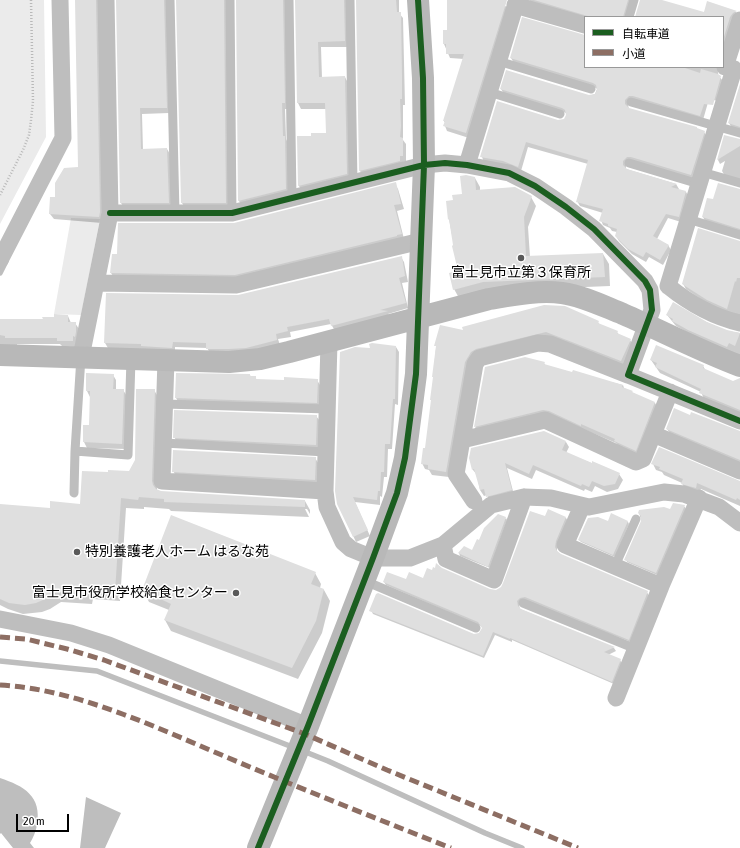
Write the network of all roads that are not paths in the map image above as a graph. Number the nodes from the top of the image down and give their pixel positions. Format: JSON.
{"nodes":[{"id":1,"x":60,"y":0,"type":"edge"},
{"id":2,"x":106,"y":0,"type":"edge"},
{"id":3,"x":170,"y":0,"type":"edge"},
{"id":4,"x":230,"y":0,"type":"edge"},
{"id":5,"x":289,"y":0,"type":"edge"},
{"id":6,"x":350,"y":0,"type":"edge"},
{"id":7,"x":418,"y":0,"type":"edge"},
{"id":8,"x":634,"y":0,"type":"edge"},
{"id":9,"x":516,"y":2,"type":"edge"},
{"id":10,"x":629,"y":16,"type":"edge"},
{"id":11,"x":740,"y":20,"type":"edge"},
{"id":12,"x":584,"y":25,"type":"edge"},
{"id":13,"x":498,"y":60,"type":"junction"},
{"id":14,"x":730,"y":68,"type":"edge"},
{"id":15,"x":591,"y":89,"type":"dead end"},
{"id":16,"x":489,"y":92,"type":"junction"},
{"id":17,"x":632,"y":102,"type":"dead end"},
{"id":18,"x":560,"y":114,"type":"dead end"},
{"id":19,"x":716,"y":126,"type":"junction"},
{"id":20,"x":740,"y":133,"type":"edge"},
{"id":21,"x":630,"y":163,"type":"dead end"},
{"id":22,"x":424,"y":164,"type":"junction"},
{"id":23,"x":467,"y":165,"type":"junction"},
{"id":24,"x":701,"y":178,"type":"junction"},
{"id":25,"x":353,"y":183,"type":"junction"},
{"id":26,"x":740,"y":183,"type":"edge"},
{"id":27,"x":292,"y":197,"type":"junction"},
{"id":28,"x":110,"y":213,"type":"junction"},
{"id":29,"x":175,"y":213,"type":"junction"},
{"id":30,"x":232,"y":213,"type":"junction"},
{"id":31,"x":688,"y":219,"type":"junction"},
{"id":32,"x":740,"y":235,"type":"edge"},
{"id":33,"x":421,"y":241,"type":"junction"},
{"id":34,"x":0,"y":260,"type":"edge"},
{"id":35,"x":96,"y":283,"type":"junction"},
{"id":36,"x":668,"y":286,"type":"junction"},
{"id":37,"x":650,"y":290,"type":"junction"},
{"id":38,"x":419,"y":319,"type":"junction"},
{"id":39,"x":740,"y":323,"type":"edge"},
{"id":40,"x":648,"y":325,"type":"junction"},
{"id":41,"x":329,"y":342,"type":"junction"},
{"id":42,"x":0,"y":355,"type":"edge"},
{"id":43,"x":80,"y":356,"type":"junction"},
{"id":44,"x":131,"y":359,"type":"junction"},
{"id":45,"x":166,"y":360,"type":"junction"},
{"id":46,"x":740,"y":366,"type":"edge"},
{"id":47,"x":628,"y":375,"type":"junction"},
{"id":48,"x":670,"y":392,"type":"junction"},
{"id":49,"x":165,"y":404,"type":"junction"},
{"id":50,"x":327,"y":409,"type":"junction"},
{"id":51,"x":740,"y":421,"type":"edge"},
{"id":52,"x":653,"y":434,"type":"junction"},
{"id":53,"x":462,"y":440,"type":"junction"},
{"id":54,"x":164,"y":443,"type":"junction"},
{"id":55,"x":75,"y":452,"type":"junction"},
{"id":56,"x":326,"y":452,"type":"junction"},
{"id":57,"x":740,"y":471,"type":"edge"},
{"id":58,"x":325,"y":491,"type":"junction"},
{"id":59,"x":74,"y":493,"type":"dead end"},
{"id":60,"x":524,"y":497,"type":"junction"},
{"id":61,"x":699,"y":498,"type":"junction"},
{"id":62,"x":474,"y":501,"type":"dead end"},
{"id":63,"x":582,"y":506,"type":"junction"},
{"id":64,"x":636,"y":519,"type":"dead end"},
{"id":65,"x":740,"y":523,"type":"edge"},
{"id":66,"x":443,"y":545,"type":"junction"},
{"id":67,"x":374,"y":558,"type":"junction"},
{"id":68,"x":615,"y":566,"type":"junction"},
{"id":69,"x":365,"y":580,"type":"junction"},
{"id":70,"x":661,"y":586,"type":"junction"},
{"id":71,"x":523,"y":603,"type":"dead end"},
{"id":72,"x":0,"y":619,"type":"edge"},
{"id":73,"x":476,"y":628,"type":"dead end"},
{"id":74,"x":636,"y":649,"type":"junction"},
{"id":75,"x":616,"y":698,"type":"dead end"},
{"id":76,"x":306,"y":732,"type":"junction"},
{"id":77,"x":258,"y":848,"type":"edge"}],
"edges":[{"from":1,"to":34,"type":"street"},
{"from":2,"to":28,"type":"street"},
{"from":3,"to":29,"type":"lane"},
{"from":4,"to":30,"type":"lane"},
{"from":5,"to":27,"type":"lane"},
{"from":6,"to":25,"type":"lane"},
{"from":7,"to":22,"type":"street"},
{"from":8,"to":10,"type":"lane"},
{"from":9,"to":12,"type":"street"},
{"from":9,"to":13,"type":"street"},
{"from":11,"to":14,"type":"street"},
{"from":13,"to":15,"type":"lane"},
{"from":13,"to":16,"type":"street"},
{"from":14,"to":19,"type":"street"},
{"from":16,"to":18,"type":"lane"},
{"from":16,"to":23,"type":"street"},
{"from":17,"to":19,"type":"lane"},
{"from":19,"to":20,"type":"lane"},
{"from":19,"to":24,"type":"street"},
{"from":21,"to":24,"type":"lane"},
{"from":22,"to":23,"type":"street"},
{"from":22,"to":25,"type":"street"},
{"from":22,"to":33,"type":"street"},
{"from":23,"to":37,"type":"street"},
{"from":24,"to":26,"type":"lane"},
{"from":24,"to":31,"type":"street"},
{"from":25,"to":27,"type":"street"},
{"from":27,"to":30,"type":"street"},
{"from":28,"to":29,"type":"street"},
{"from":28,"to":35,"type":"street"},
{"from":29,"to":30,"type":"street"},
{"from":31,"to":32,"type":"lane"},
{"from":31,"to":36,"type":"street"},
{"from":33,"to":35,"type":"street"},
{"from":33,"to":38,"type":"street"},
{"from":35,"to":43,"type":"street"},
{"from":36,"to":37,"type":"street"},
{"from":36,"to":39,"type":"street"},
{"from":37,"to":40,"type":"street"},
{"from":38,"to":40,"type":"street"},
{"from":38,"to":41,"type":"street"},
{"from":38,"to":67,"type":"street"},
{"from":40,"to":46,"type":"street"},
{"from":40,"to":47,"type":"street"},
{"from":41,"to":45,"type":"street"},
{"from":41,"to":50,"type":"street"},
{"from":42,"to":43,"type":"street"},
{"from":43,"to":44,"type":"street"},
{"from":43,"to":55,"type":"lane"},
{"from":44,"to":45,"type":"street"},
{"from":44,"to":55,"type":"lane"},
{"from":45,"to":49,"type":"street"},
{"from":47,"to":48,"type":"street"},
{"from":47,"to":53,"type":"street"},
{"from":48,"to":51,"type":"street"},
{"from":48,"to":52,"type":"street"},
{"from":49,"to":50,"type":"lane"},
{"from":49,"to":54,"type":"street"},
{"from":50,"to":56,"type":"street"},
{"from":52,"to":53,"type":"street"},
{"from":52,"to":57,"type":"street"},
{"from":53,"to":62,"type":"street"},
{"from":54,"to":56,"type":"lane"},
{"from":54,"to":58,"type":"street"},
{"from":55,"to":59,"type":"lane"},
{"from":56,"to":58,"type":"street"},
{"from":58,"to":67,"type":"street"},
{"from":60,"to":63,"type":"street"},
{"from":60,"to":66,"type":"street"},
{"from":60,"to":66,"type":"street"},
{"from":61,"to":63,"type":"street"},
{"from":61,"to":65,"type":"street"},
{"from":61,"to":70,"type":"street"},
{"from":63,"to":68,"type":"street"},
{"from":64,"to":68,"type":"lane"},
{"from":66,"to":67,"type":"street"},
{"from":67,"to":69,"type":"street"},
{"from":68,"to":70,"type":"street"},
{"from":69,"to":73,"type":"lane"},
{"from":69,"to":76,"type":"street"},
{"from":70,"to":74,"type":"street"},
{"from":71,"to":74,"type":"lane"},
{"from":72,"to":76,"type":"street"},
{"from":74,"to":75,"type":"street"},
{"from":76,"to":77,"type":"street"}]}
